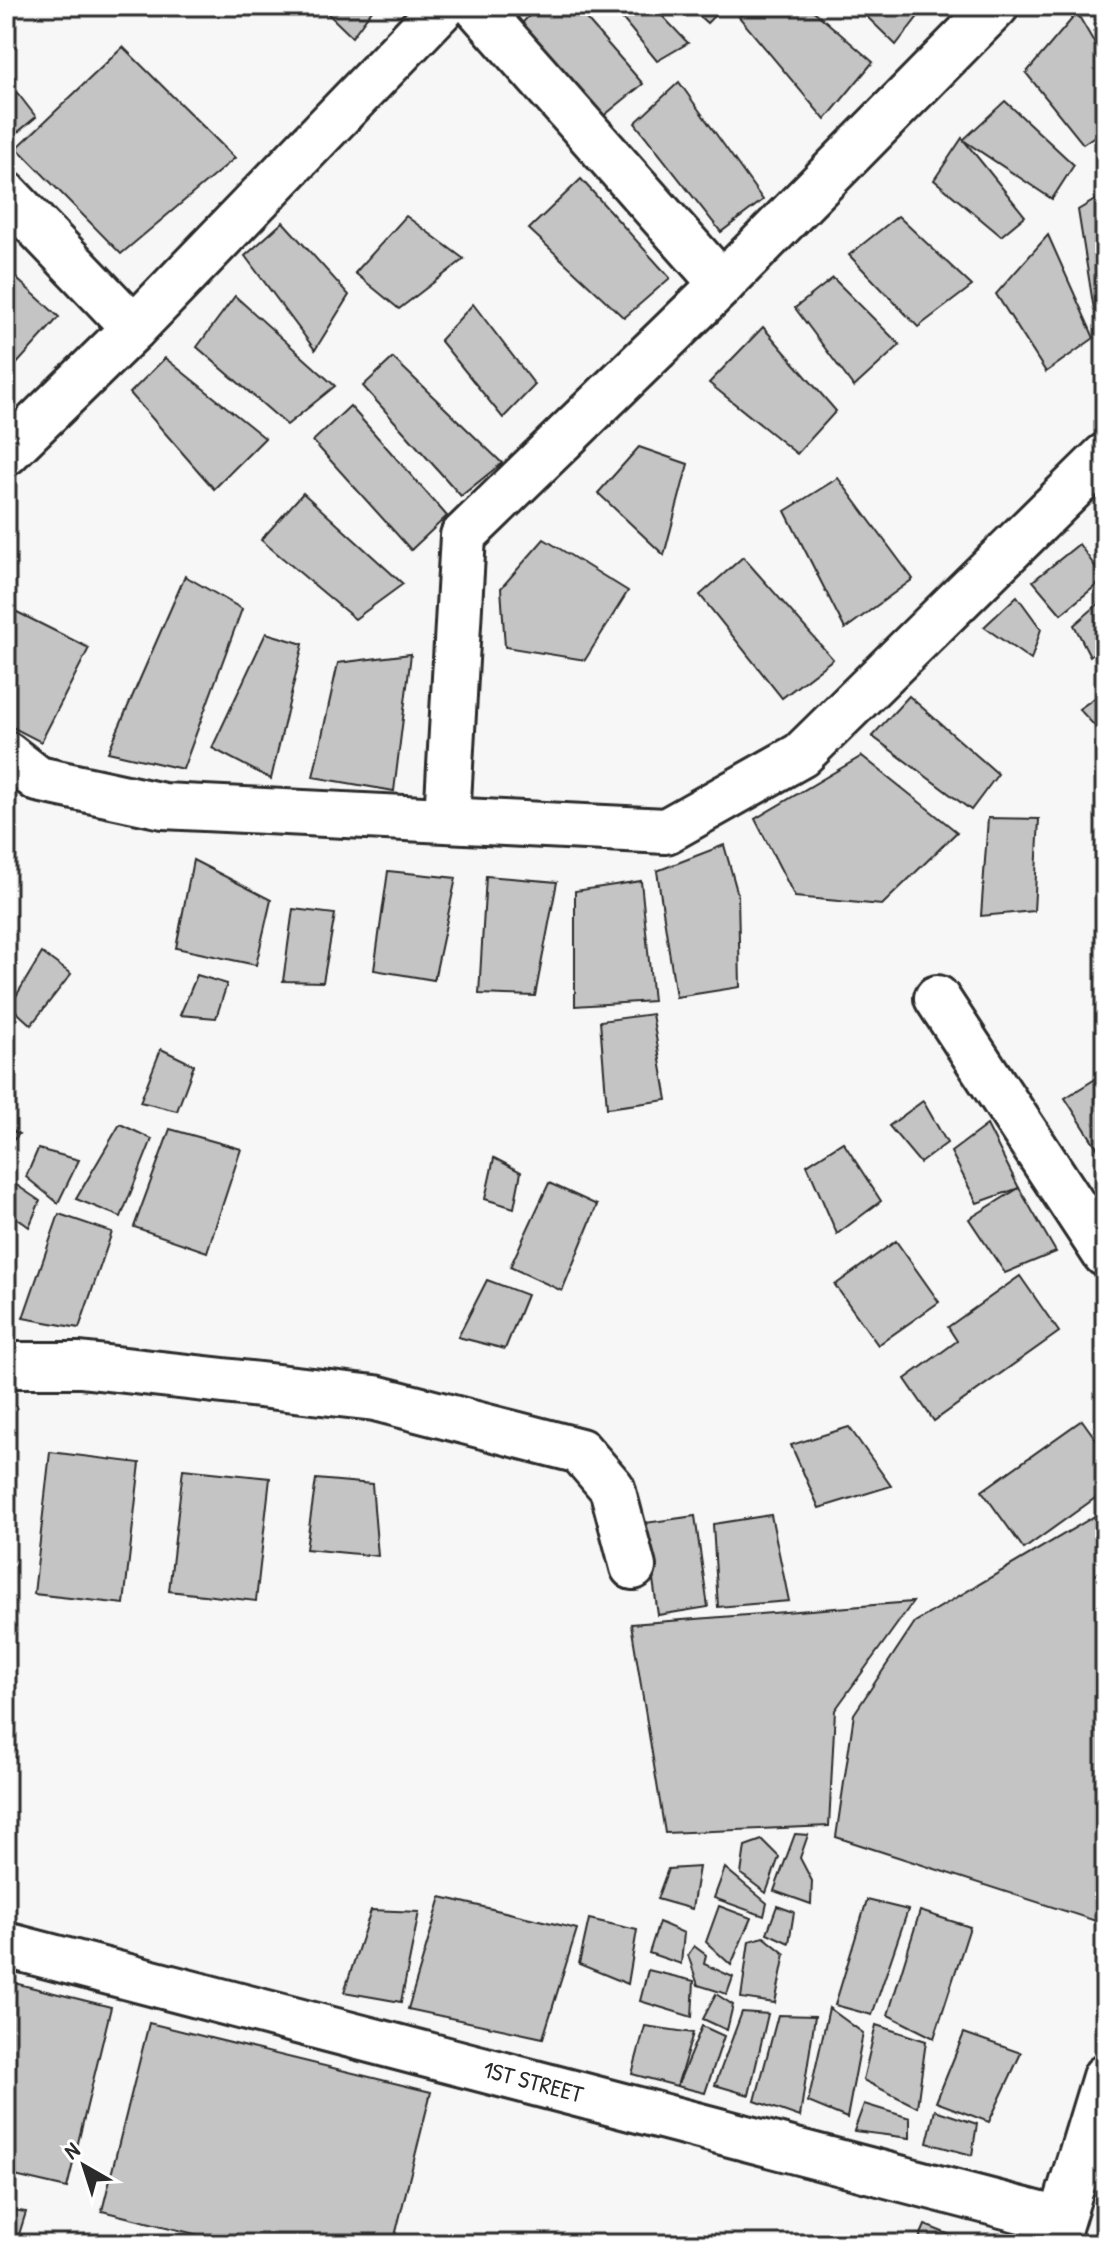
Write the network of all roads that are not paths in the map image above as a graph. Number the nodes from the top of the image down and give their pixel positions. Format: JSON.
{"nodes":[{"id":1,"x":444,"y":6,"type":"edge"},
{"id":2,"x":476,"y":6,"type":"edge"},
{"id":3,"x":996,"y":6,"type":"edge"},
{"id":4,"x":6,"y":194,"type":"edge"},
{"id":5,"x":722,"y":284,"type":"junction"},
{"id":6,"x":134,"y":328,"type":"junction"},
{"id":7,"x":6,"y":453,"type":"edge"},
{"id":8,"x":1105,"y":456,"type":"edge"},
{"id":9,"x":6,"y":754,"type":"edge"},
{"id":10,"x":447,"y":819,"type":"junction"},
{"id":11,"x":937,"y":998,"type":"dead end"},
{"id":12,"x":1105,"y":1254,"type":"edge"},
{"id":13,"x":6,"y":1365,"type":"edge"},
{"id":14,"x":633,"y":1567,"type":"dead end"},
{"id":15,"x":6,"y":1945,"type":"edge"},
{"id":16,"x":1105,"y":2077,"type":"edge"},
{"id":17,"x":1057,"y":2232,"type":"edge"}],
"edges":[{"from":1,"to":6,"type":"street"},
{"from":2,"to":5,"type":"street"},
{"from":3,"to":5,"type":"street"},
{"from":4,"to":6,"type":"street"},
{"from":5,"to":10,"type":"street"},
{"from":6,"to":7,"type":"street"},
{"from":8,"to":10,"type":"street"},
{"from":9,"to":10,"type":"street"},
{"from":11,"to":12,"type":"street"},
{"from":13,"to":14,"type":"street"},
{"from":15,"to":17,"type":"street","name":"1ST STREET"},
{"from":16,"to":17,"type":"street"}]}
